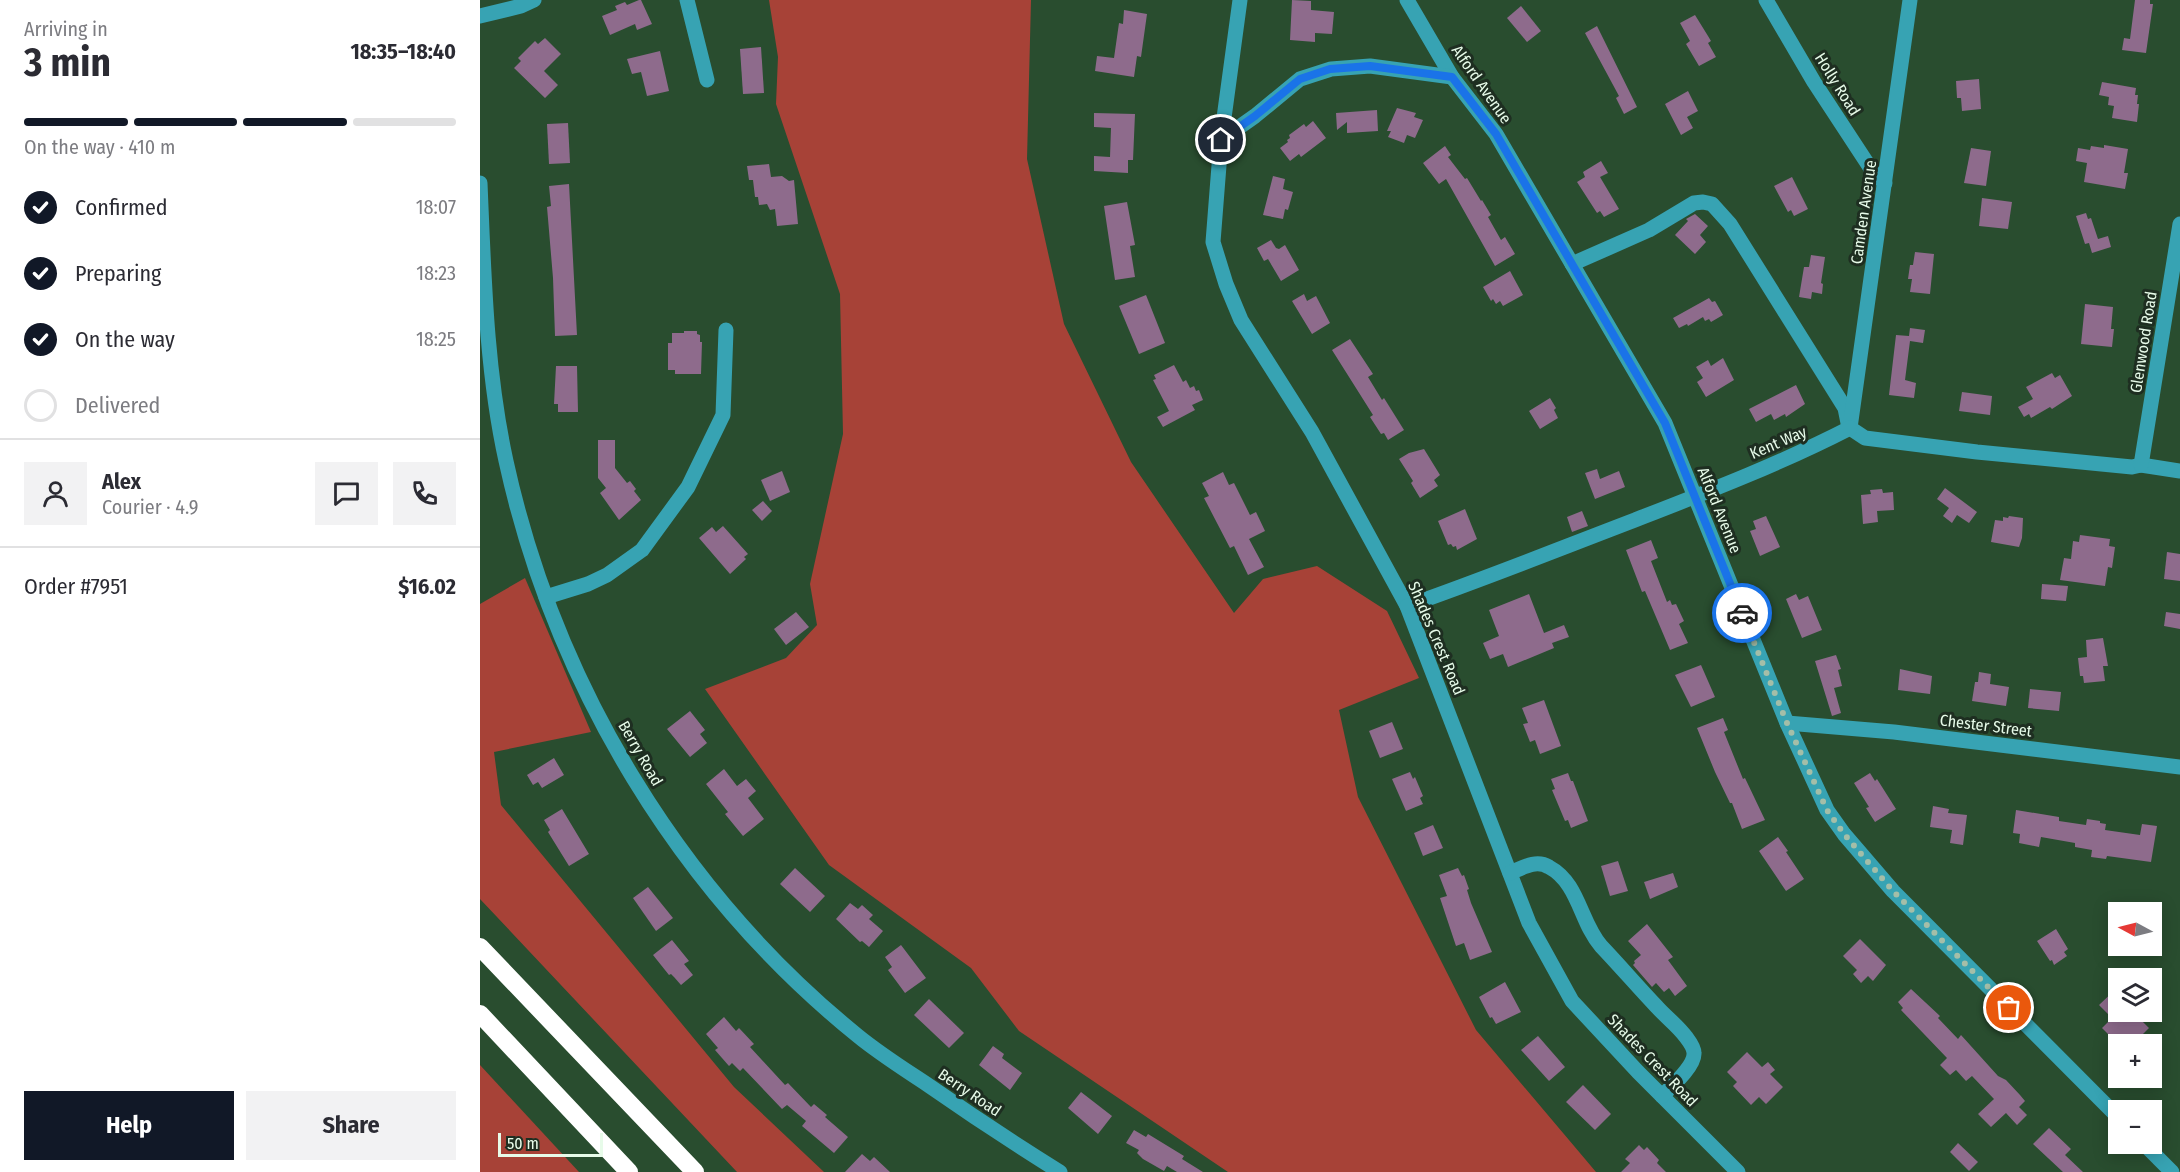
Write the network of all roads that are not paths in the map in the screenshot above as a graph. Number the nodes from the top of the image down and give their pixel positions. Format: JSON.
{"nodes":[{"id":1,"x":534,"y":0,"type":"edge"},
{"id":2,"x":687,"y":0,"type":"edge"},
{"id":3,"x":1240,"y":0,"type":"edge"},
{"id":4,"x":1407,"y":0,"type":"edge"},
{"id":5,"x":1766,"y":0,"type":"edge"},
{"id":6,"x":1910,"y":0,"type":"edge"},
{"id":7,"x":480,"y":16,"type":"edge"},
{"id":8,"x":1452,"y":77,"type":"junction"},
{"id":9,"x":707,"y":80,"type":"dead end"},
{"id":10,"x":1221,"y":140,"type":"junction"},
{"id":11,"x":480,"y":183,"type":"edge"},
{"id":12,"x":1885,"y":183,"type":"junction"},
{"id":13,"x":2180,"y":224,"type":"edge"},
{"id":14,"x":1572,"y":264,"type":"junction"},
{"id":15,"x":726,"y":330,"type":"dead end"},
{"id":16,"x":1850,"y":428,"type":"junction"},
{"id":17,"x":2141,"y":465,"type":"junction"},
{"id":18,"x":2180,"y":471,"type":"edge"},
{"id":19,"x":1695,"y":496,"type":"junction"},
{"id":20,"x":546,"y":597,"type":"junction"},
{"id":21,"x":1407,"y":606,"type":"junction"},
{"id":22,"x":1787,"y":723,"type":"junction"},
{"id":23,"x":2180,"y":767,"type":"edge"},
{"id":24,"x":1510,"y":873,"type":"junction"},
{"id":25,"x":480,"y":947,"type":"edge"},
{"id":26,"x":480,"y":1014,"type":"edge"},
{"id":27,"x":1662,"y":1096,"type":"junction"},
{"id":28,"x":2108,"y":1107,"type":"edge"},
{"id":29,"x":2154,"y":1154,"type":"edge"},
{"id":30,"x":629,"y":1172,"type":"edge"},
{"id":31,"x":695,"y":1172,"type":"edge"},
{"id":32,"x":1060,"y":1172,"type":"edge"},
{"id":33,"x":1738,"y":1172,"type":"edge"},
{"id":34,"x":2172,"y":1172,"type":"edge"}],
"edges":[{"from":1,"to":7,"type":"street"},
{"from":2,"to":9,"type":"street"},
{"from":3,"to":10,"type":"street","name":"Shades Crest Road"},
{"from":4,"to":8,"type":"street","name":"Alford Avenue"},
{"from":5,"to":12,"type":"street","name":"Holly Road"},
{"from":6,"to":12,"type":"street","name":"Camden Avenue"},
{"from":8,"to":10,"type":"street"},
{"from":8,"to":14,"type":"street","name":"Alford Avenue"},
{"from":10,"to":21,"type":"street","name":"Shades Crest Road"},
{"from":11,"to":20,"type":"street","name":"Berry Road"},
{"from":12,"to":16,"type":"street","name":"Camden Avenue"},
{"from":13,"to":17,"type":"street","name":"Glenwood Road"},
{"from":14,"to":16,"type":"street"},
{"from":14,"to":19,"type":"street","name":"Alford Avenue"},
{"from":15,"to":20,"type":"street"},
{"from":16,"to":17,"type":"street"},
{"from":16,"to":19,"type":"street","name":"Kent Way"},
{"from":17,"to":18,"type":"street"},
{"from":19,"to":21,"type":"street","name":"Kent Way"},
{"from":19,"to":22,"type":"street","name":"Alford Avenue"},
{"from":20,"to":32,"type":"street","name":"Berry Road"},
{"from":21,"to":24,"type":"street","name":"Shades Crest Road"},
{"from":22,"to":23,"type":"street","name":"Chester Street"},
{"from":22,"to":28,"type":"street","name":"Alford Avenue"},
{"from":24,"to":27,"type":"street","name":"Shades Crest Road"},
{"from":24,"to":27,"type":"street"},
{"from":25,"to":31,"type":"highway"},
{"from":26,"to":30,"type":"highway"},
{"from":27,"to":33,"type":"street","name":"Shades Crest Road"},
{"from":29,"to":34,"type":"street"}]}
